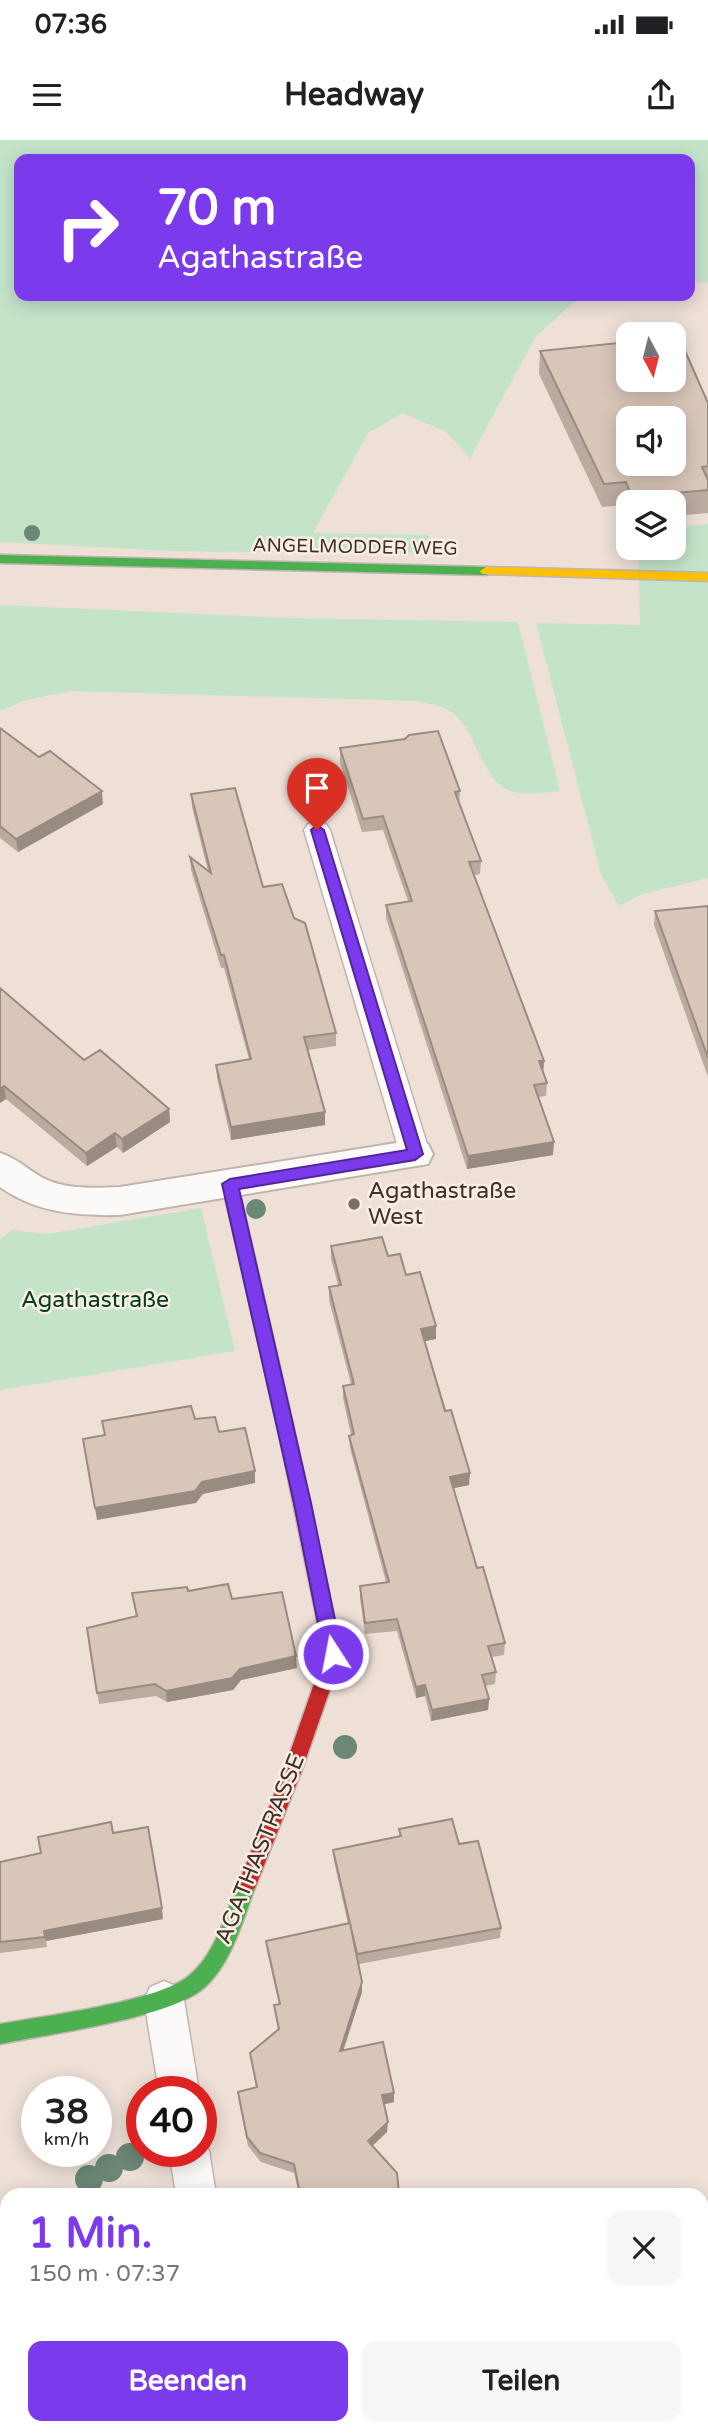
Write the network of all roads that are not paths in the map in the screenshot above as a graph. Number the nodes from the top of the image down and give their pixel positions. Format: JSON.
{"nodes":[{"id":1,"x":0,"y":559,"type":"edge"},
{"id":2,"x":708,"y":577,"type":"edge"},
{"id":3,"x":317,"y":830,"type":"dead end"},
{"id":4,"x":415,"y":1154,"type":"joint"},
{"id":5,"x":0,"y":1167,"type":"edge"},
{"id":6,"x":230,"y":1184,"type":"junction"},
{"id":7,"x":164,"y":2000,"type":"junction"},
{"id":8,"x":0,"y":2034,"type":"edge"},
{"id":9,"x":177,"y":2076,"type":"edge"},
{"id":10,"x":192,"y":2167,"type":"edge"},
{"id":11,"x":195,"y":2188,"type":"edge"}],
"edges":[{"from":1,"to":2,"type":"street","name":"ANGELMODDER WEG"},
{"from":3,"to":4,"type":"lane"},
{"from":4,"to":6,"type":"street"},
{"from":5,"to":6,"type":"street"},
{"from":6,"to":7,"type":"street","name":"AGATHASTRASSE"},
{"from":7,"to":8,"type":"street","name":"AGATHASTRASSE"},
{"from":7,"to":9,"type":"lane"},
{"from":10,"to":11,"type":"lane"}]}
